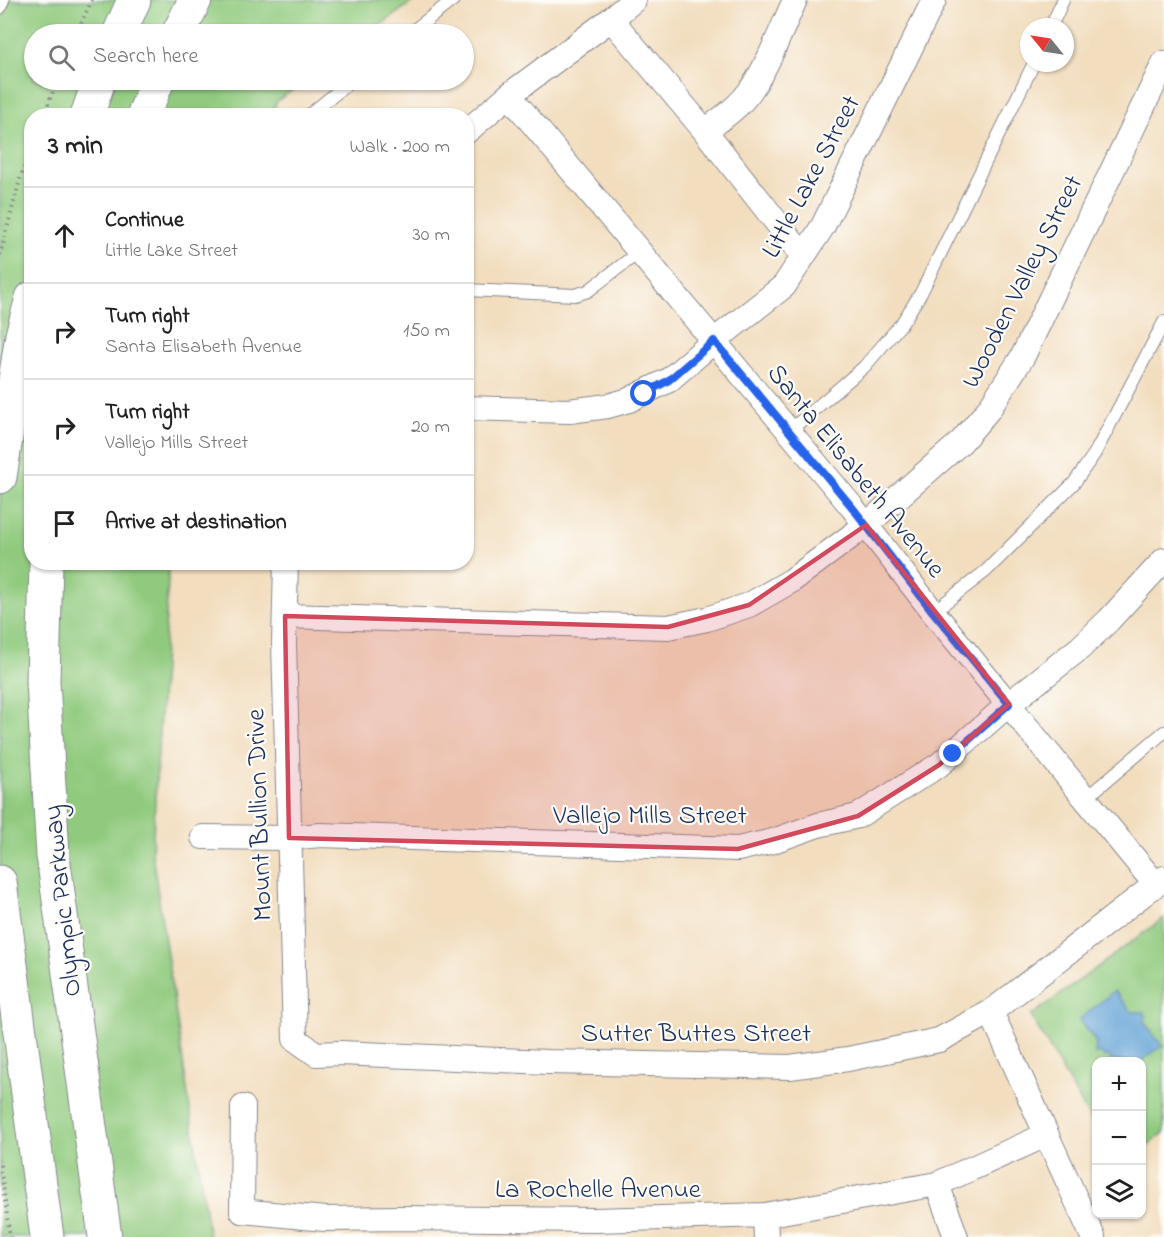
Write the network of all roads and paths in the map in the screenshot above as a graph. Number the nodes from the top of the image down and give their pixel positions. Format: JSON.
{"nodes":[{"id":1,"x":3,"y":0,"type":"edge"},
{"id":2,"x":92,"y":0,"type":"edge"},
{"id":3,"x":134,"y":0,"type":"edge"},
{"id":4,"x":195,"y":0,"type":"edge"},
{"id":5,"x":453,"y":0,"type":"edge"},
{"id":6,"x":634,"y":0,"type":"edge"},
{"id":7,"x":795,"y":0,"type":"edge"},
{"id":8,"x":934,"y":0,"type":"edge"},
{"id":9,"x":1063,"y":0,"type":"edge"},
{"id":10,"x":0,"y":8,"type":"edge"},
{"id":11,"x":1055,"y":18,"type":"edge"},
{"id":12,"x":611,"y":19,"type":"junction"},
{"id":13,"x":80,"y":24,"type":"edge"},
{"id":14,"x":123,"y":24,"type":"edge"},
{"id":15,"x":183,"y":24,"type":"edge"},
{"id":16,"x":422,"y":24,"type":"edge"},
{"id":17,"x":1164,"y":63,"type":"edge"},
{"id":18,"x":1030,"y":72,"type":"edge"},
{"id":19,"x":53,"y":90,"type":"edge"},
{"id":20,"x":96,"y":90,"type":"edge"},
{"id":21,"x":154,"y":90,"type":"edge"},
{"id":22,"x":340,"y":90,"type":"edge"},
{"id":23,"x":509,"y":95,"type":"junction"},
{"id":24,"x":47,"y":108,"type":"edge"},
{"id":25,"x":90,"y":108,"type":"edge"},
{"id":26,"x":146,"y":108,"type":"edge"},
{"id":27,"x":319,"y":108,"type":"edge"},
{"id":28,"x":474,"y":125,"type":"edge"},
{"id":29,"x":705,"y":131,"type":"junction"},
{"id":30,"x":24,"y":168,"type":"edge"},
{"id":31,"x":639,"y":252,"type":"junction"},
{"id":32,"x":0,"y":255,"type":"edge"},
{"id":33,"x":803,"y":256,"type":"junction"},
{"id":34,"x":474,"y":290,"type":"edge"},
{"id":35,"x":1164,"y":322,"type":"edge"},
{"id":36,"x":24,"y":328,"type":"edge"},
{"id":37,"x":714,"y":341,"type":"junction"},
{"id":38,"x":474,"y":408,"type":"edge"},
{"id":39,"x":788,"y":432,"type":"junction"},
{"id":40,"x":0,"y":477,"type":"edge"},
{"id":41,"x":866,"y":525,"type":"junction"},
{"id":42,"x":1164,"y":560,"type":"edge"},
{"id":43,"x":46,"y":570,"type":"edge"},
{"id":44,"x":286,"y":570,"type":"edge"},
{"id":45,"x":933,"y":612,"type":"junction"},
{"id":46,"x":285,"y":616,"type":"junction"},
{"id":47,"x":1009,"y":704,"type":"junction"},
{"id":48,"x":1164,"y":732,"type":"edge"},
{"id":49,"x":1086,"y":798,"type":"junction"},
{"id":50,"x":203,"y":837,"type":"dead end"},
{"id":51,"x":289,"y":838,"type":"junction"},
{"id":52,"x":1160,"y":881,"type":"edge"},
{"id":53,"x":0,"y":882,"type":"edge"},
{"id":54,"x":991,"y":1012,"type":"junction"},
{"id":55,"x":316,"y":1054,"type":"joint"},
{"id":56,"x":243,"y":1107,"type":"dead end"},
{"id":57,"x":1046,"y":1135,"type":"junction"},
{"id":58,"x":0,"y":1165,"type":"edge"},
{"id":59,"x":937,"y":1184,"type":"junction"},
{"id":60,"x":765,"y":1226,"type":"edge"},
{"id":61,"x":403,"y":1227,"type":"edge"},
{"id":62,"x":324,"y":1228,"type":"edge"},
{"id":63,"x":595,"y":1228,"type":"edge"},
{"id":64,"x":10,"y":1237,"type":"edge"},
{"id":65,"x":47,"y":1237,"type":"edge"},
{"id":66,"x":105,"y":1237,"type":"edge"},
{"id":67,"x":956,"y":1237,"type":"edge"},
{"id":68,"x":1093,"y":1237,"type":"edge"}],
"edges":[{"from":1,"to":10,"type":"lane"},
{"from":2,"to":13,"type":"path"},
{"from":3,"to":14,"type":"main road"},
{"from":4,"to":15,"type":"main road"},
{"from":5,"to":16,"type":"lane"},
{"from":6,"to":12,"type":"street"},
{"from":7,"to":29,"type":"street"},
{"from":8,"to":33,"type":"street","name":"Little Lake Street"},
{"from":9,"to":11,"type":"lane"},
{"from":12,"to":23,"type":"street"},
{"from":12,"to":29,"type":"street"},
{"from":17,"to":41,"type":"street","name":"Wooden Valley Street"},
{"from":18,"to":39,"type":"lane"},
{"from":19,"to":24,"type":"path"},
{"from":20,"to":25,"type":"main road"},
{"from":21,"to":26,"type":"main road"},
{"from":22,"to":27,"type":"lane"},
{"from":23,"to":28,"type":"street"},
{"from":23,"to":31,"type":"street","name":"Santa Elisabeth Avenue"},
{"from":29,"to":33,"type":"street"},
{"from":30,"to":32,"type":"path"},
{"from":31,"to":34,"type":"lane"},
{"from":31,"to":37,"type":"street","name":"Santa Elisabeth Avenue"},
{"from":33,"to":37,"type":"street","name":"Little Lake Street"},
{"from":35,"to":45,"type":"lane"},
{"from":36,"to":40,"type":"main road"},
{"from":37,"to":38,"type":"street","name":"Little Lake Street"},
{"from":37,"to":39,"type":"street","name":"Santa Elisabeth Avenue"},
{"from":39,"to":41,"type":"street","name":"Santa Elisabeth Avenue"},
{"from":41,"to":45,"type":"street","name":"Santa Elisabeth Avenue"},
{"from":41,"to":46,"type":"street","name":"Wooden Valley Street"},
{"from":42,"to":47,"type":"street","name":"Vallejo Mills Street"},
{"from":43,"to":66,"type":"main road","name":"Olympic Parkway"},
{"from":44,"to":46,"type":"street","name":"Mount Bullion Drive"},
{"from":45,"to":47,"type":"street","name":"Santa Elisabeth Avenue"},
{"from":46,"to":51,"type":"street","name":"Mount Bullion Drive"},
{"from":47,"to":49,"type":"street","name":"Santa Elisabeth Avenue"},
{"from":47,"to":51,"type":"street","name":"Vallejo Mills Street"},
{"from":48,"to":49,"type":"lane"},
{"from":49,"to":52,"type":"street","name":"Santa Elisabeth Avenue"},
{"from":50,"to":51,"type":"street","name":"Vallejo Mills Street"},
{"from":51,"to":55,"type":"street","name":"Mount Bullion Drive"},
{"from":52,"to":54,"type":"street","name":"Sutter Buttes Street"},
{"from":53,"to":65,"type":"main road","name":"Olympic Parkway"},
{"from":54,"to":55,"type":"street","name":"Sutter Buttes Street"},
{"from":54,"to":57,"type":"street"},
{"from":56,"to":62,"type":"street","name":"La Rochelle Avenue"},
{"from":57,"to":59,"type":"street","name":"La Rochelle Avenue"},
{"from":57,"to":68,"type":"street"},
{"from":58,"to":64,"type":"path"},
{"from":59,"to":60,"type":"street","name":"La Rochelle Avenue"},
{"from":59,"to":67,"type":"street"},
{"from":60,"to":63,"type":"street","name":"La Rochelle Avenue"},
{"from":61,"to":62,"type":"street","name":"La Rochelle Avenue"},
{"from":61,"to":63,"type":"street","name":"La Rochelle Avenue"}]}
